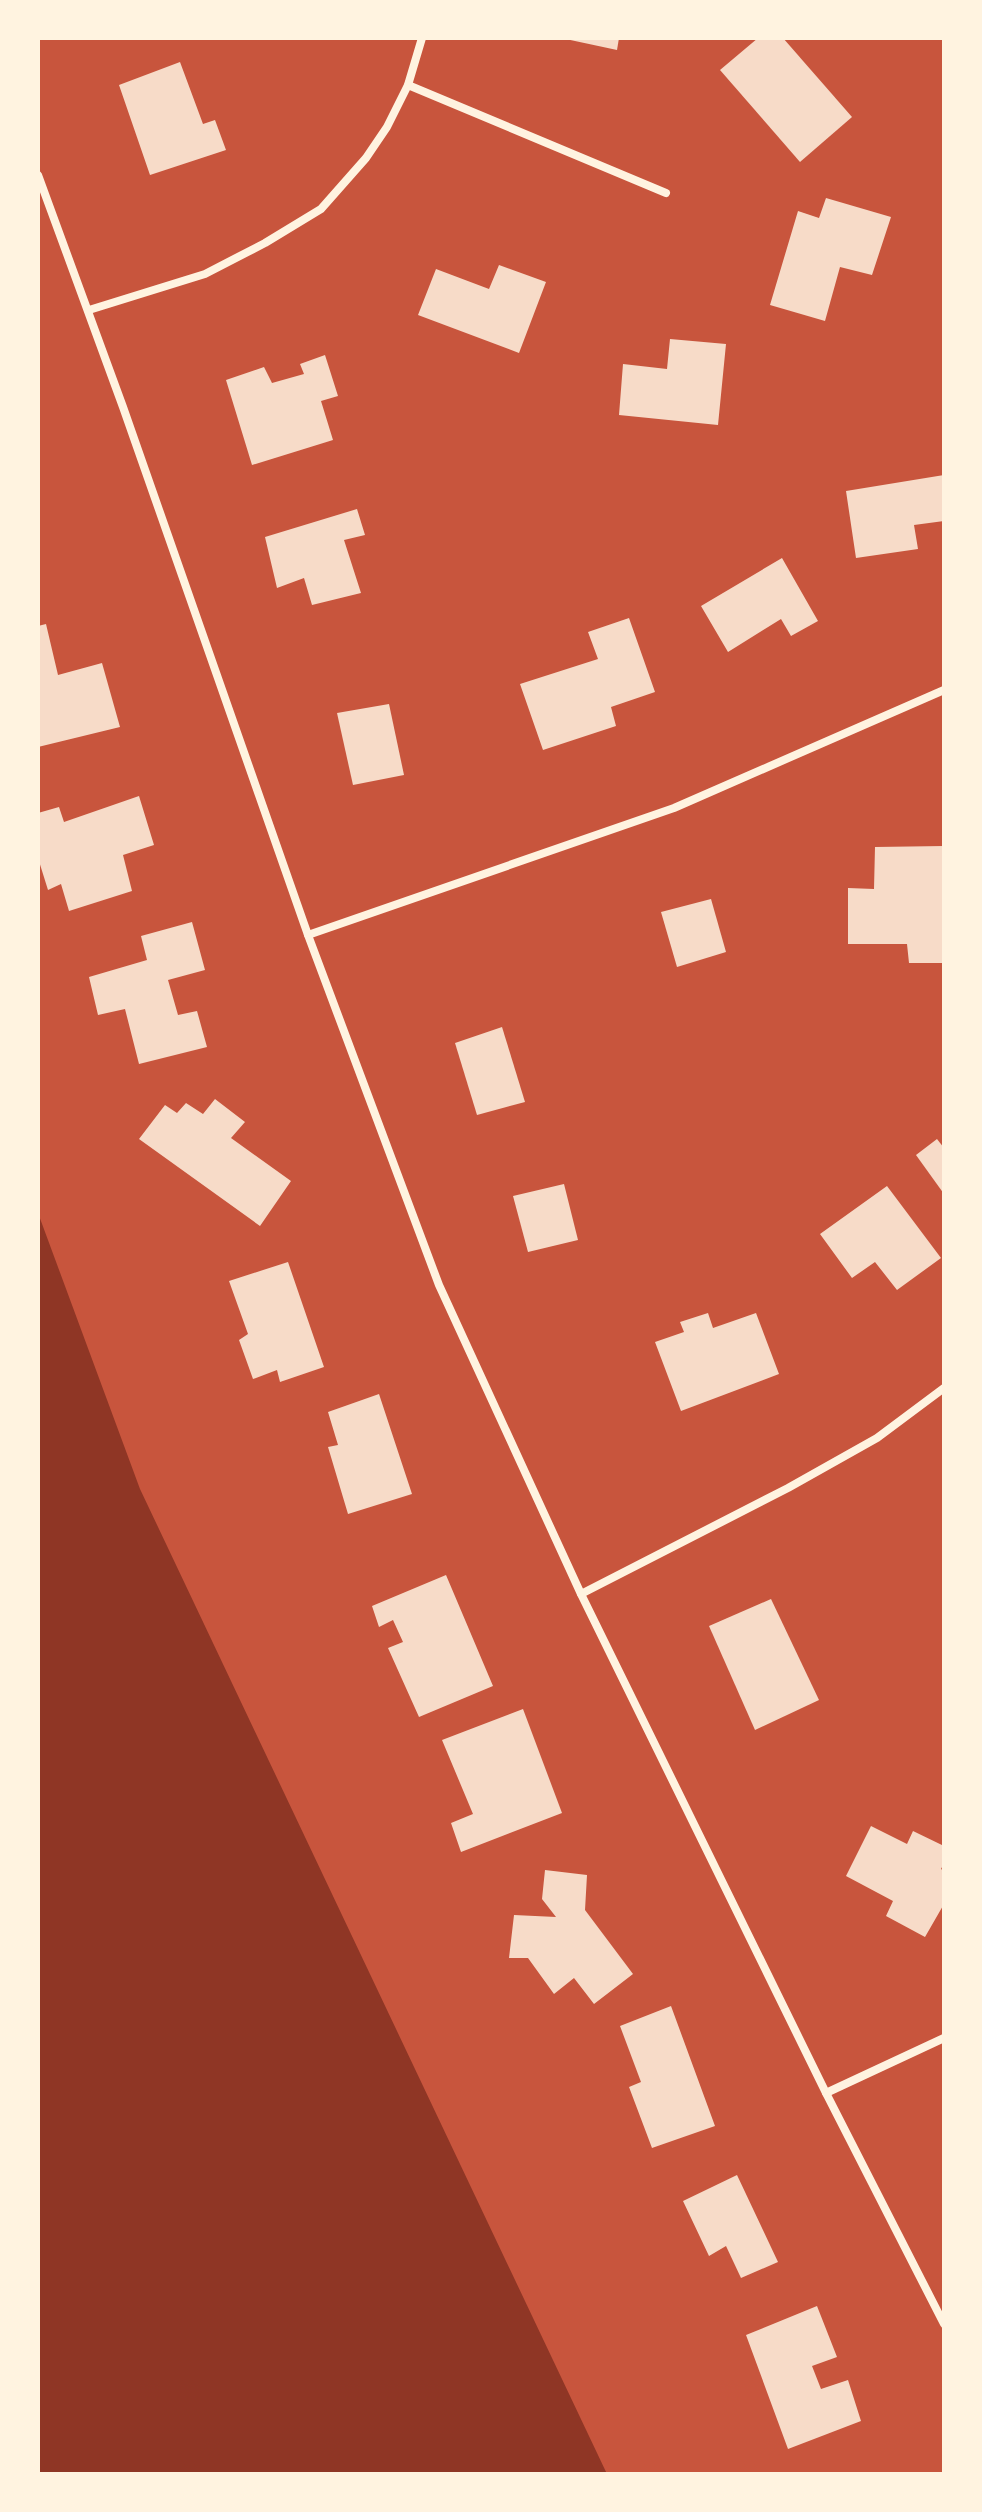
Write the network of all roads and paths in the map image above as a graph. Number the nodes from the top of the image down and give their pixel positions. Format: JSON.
{"nodes":[{"id":1,"x":422,"y":38,"type":"edge"},
{"id":2,"x":408,"y":85,"type":"junction"},
{"id":3,"x":38,"y":175,"type":"edge"},
{"id":4,"x":666,"y":193,"type":"dead end"},
{"id":5,"x":89,"y":310,"type":"junction"},
{"id":6,"x":944,"y":690,"type":"edge"},
{"id":7,"x":308,"y":935,"type":"junction"},
{"id":8,"x":944,"y":1388,"type":"edge"},
{"id":9,"x":581,"y":1594,"type":"junction"},
{"id":10,"x":944,"y":2038,"type":"edge"},
{"id":11,"x":826,"y":2093,"type":"junction"},
{"id":12,"x":944,"y":2324,"type":"edge"}],
"edges":[{"from":1,"to":2,"type":"street"},
{"from":2,"to":4,"type":"street"},
{"from":2,"to":5,"type":"street"},
{"from":3,"to":5,"type":"street"},
{"from":5,"to":7,"type":"street"},
{"from":6,"to":7,"type":"street"},
{"from":7,"to":9,"type":"street"},
{"from":8,"to":9,"type":"street"},
{"from":9,"to":11,"type":"street"},
{"from":10,"to":11,"type":"street"},
{"from":11,"to":12,"type":"street"}]}
